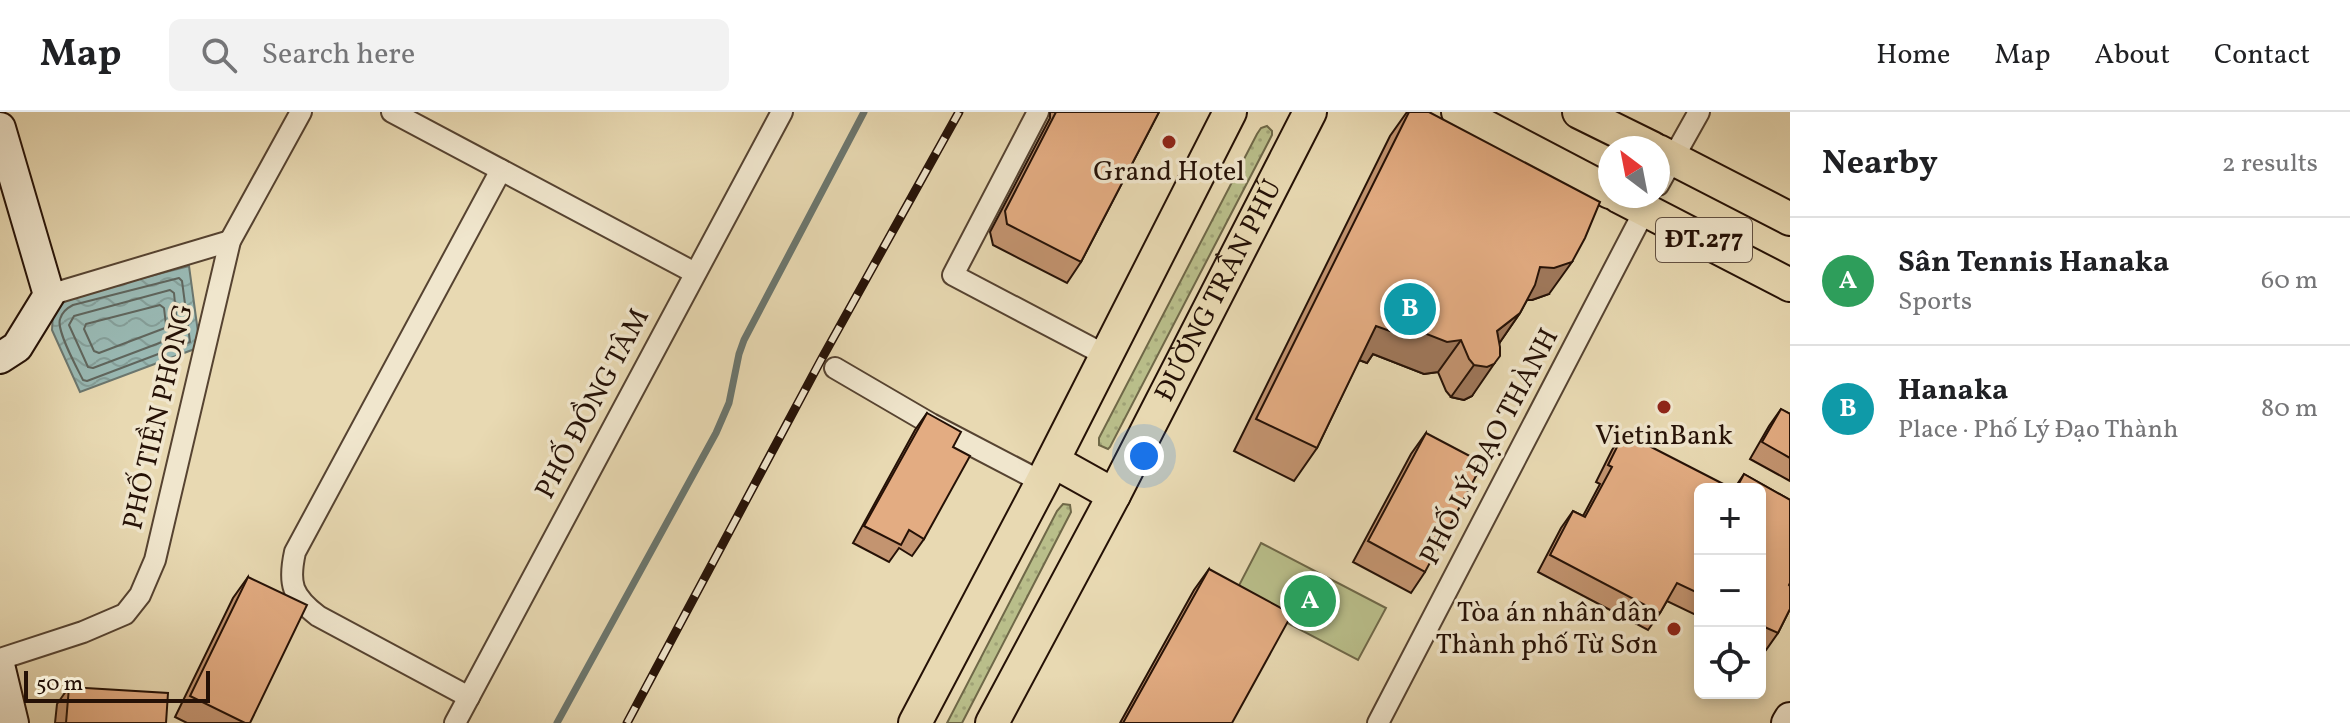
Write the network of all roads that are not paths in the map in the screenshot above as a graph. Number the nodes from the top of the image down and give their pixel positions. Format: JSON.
{"nodes":[{"id":1,"x":301,"y":112,"type":"edge"},
{"id":2,"x":392,"y":112,"type":"edge"},
{"id":3,"x":782,"y":112,"type":"edge"},
{"id":4,"x":1038,"y":112,"type":"edge"},
{"id":5,"x":1230,"y":112,"type":"edge"},
{"id":6,"x":1310,"y":112,"type":"edge"},
{"id":7,"x":1458,"y":112,"type":"edge"},
{"id":8,"x":1579,"y":112,"type":"edge"},
{"id":9,"x":1699,"y":112,"type":"edge"},
{"id":10,"x":0,"y":128,"type":"edge"},
{"id":11,"x":1605,"y":136,"type":"edge"},
{"id":12,"x":1670,"y":152,"type":"edge"},
{"id":13,"x":501,"y":170,"type":"junction"},
{"id":14,"x":1670,"y":184,"type":"edge"},
{"id":15,"x":1598,"y":186,"type":"edge"},
{"id":16,"x":1670,"y":193,"type":"edge"},
{"id":17,"x":1636,"y":208,"type":"edge"},
{"id":18,"x":1790,"y":219,"type":"edge"},
{"id":19,"x":230,"y":241,"type":"junction"},
{"id":20,"x":695,"y":273,"type":"junction"},
{"id":21,"x":1790,"y":285,"type":"edge"},
{"id":22,"x":49,"y":295,"type":"junction"},
{"id":23,"x":1107,"y":356,"type":"junction"},
{"id":24,"x":0,"y":358,"type":"edge"},
{"id":25,"x":835,"y":368,"type":"dead end"},
{"id":26,"x":1047,"y":472,"type":"junction"},
{"id":27,"x":1114,"y":495,"type":"junction"},
{"id":28,"x":0,"y":659,"type":"edge"},
{"id":29,"x":0,"y":669,"type":"edge"},
{"id":30,"x":469,"y":697,"type":"junction"},
{"id":31,"x":1790,"y":718,"type":"edge"},
{"id":32,"x":13,"y":723,"type":"edge"},
{"id":33,"x":455,"y":723,"type":"edge"},
{"id":34,"x":915,"y":723,"type":"edge"},
{"id":35,"x":992,"y":723,"type":"edge"},
{"id":36,"x":1378,"y":723,"type":"edge"},
{"id":37,"x":1787,"y":723,"type":"edge"}],
"edges":[{"from":1,"to":19,"type":"street","name":"PHỐ TIỀN PHONG"},
{"from":2,"to":13,"type":"street"},
{"from":3,"to":20,"type":"street","name":"PHỐ ĐỒNG TÂM"},
{"from":4,"to":23,"type":"street"},
{"from":5,"to":23,"type":"main road"},
{"from":6,"to":27,"type":"main road","name":"ĐƯỜNG TRẦN PHÚ"},
{"from":7,"to":15,"type":"main road"},
{"from":8,"to":11,"type":"main road","number":"ĐT.277"},
{"from":9,"to":12,"type":"street","name":"PHỐ LÝ ĐẠO THÀNH"},
{"from":10,"to":22,"type":"street"},
{"from":13,"to":20,"type":"street"},
{"from":13,"to":30,"type":"street"},
{"from":14,"to":18,"type":"main road","number":"ĐT.277"},
{"from":16,"to":21,"type":"main road","number":"ĐT.277"},
{"from":17,"to":36,"type":"street","name":"PHỐ LÝ ĐẠO THÀNH"},
{"from":19,"to":22,"type":"street"},
{"from":19,"to":28,"type":"street","name":"PHỐ TIỀN PHONG"},
{"from":20,"to":30,"type":"street","name":"PHỐ ĐỒNG TÂM"},
{"from":22,"to":24,"type":"street"},
{"from":23,"to":26,"type":"main road"},
{"from":25,"to":26,"type":"street"},
{"from":26,"to":27,"type":"main road"},
{"from":26,"to":34,"type":"main road"},
{"from":27,"to":35,"type":"main road","name":"ĐƯỜNG TRẦN PHÚ"},
{"from":29,"to":32,"type":"street"},
{"from":30,"to":33,"type":"street","name":"PHỐ ĐỒNG TÂM"},
{"from":31,"to":37,"type":"street"}]}
